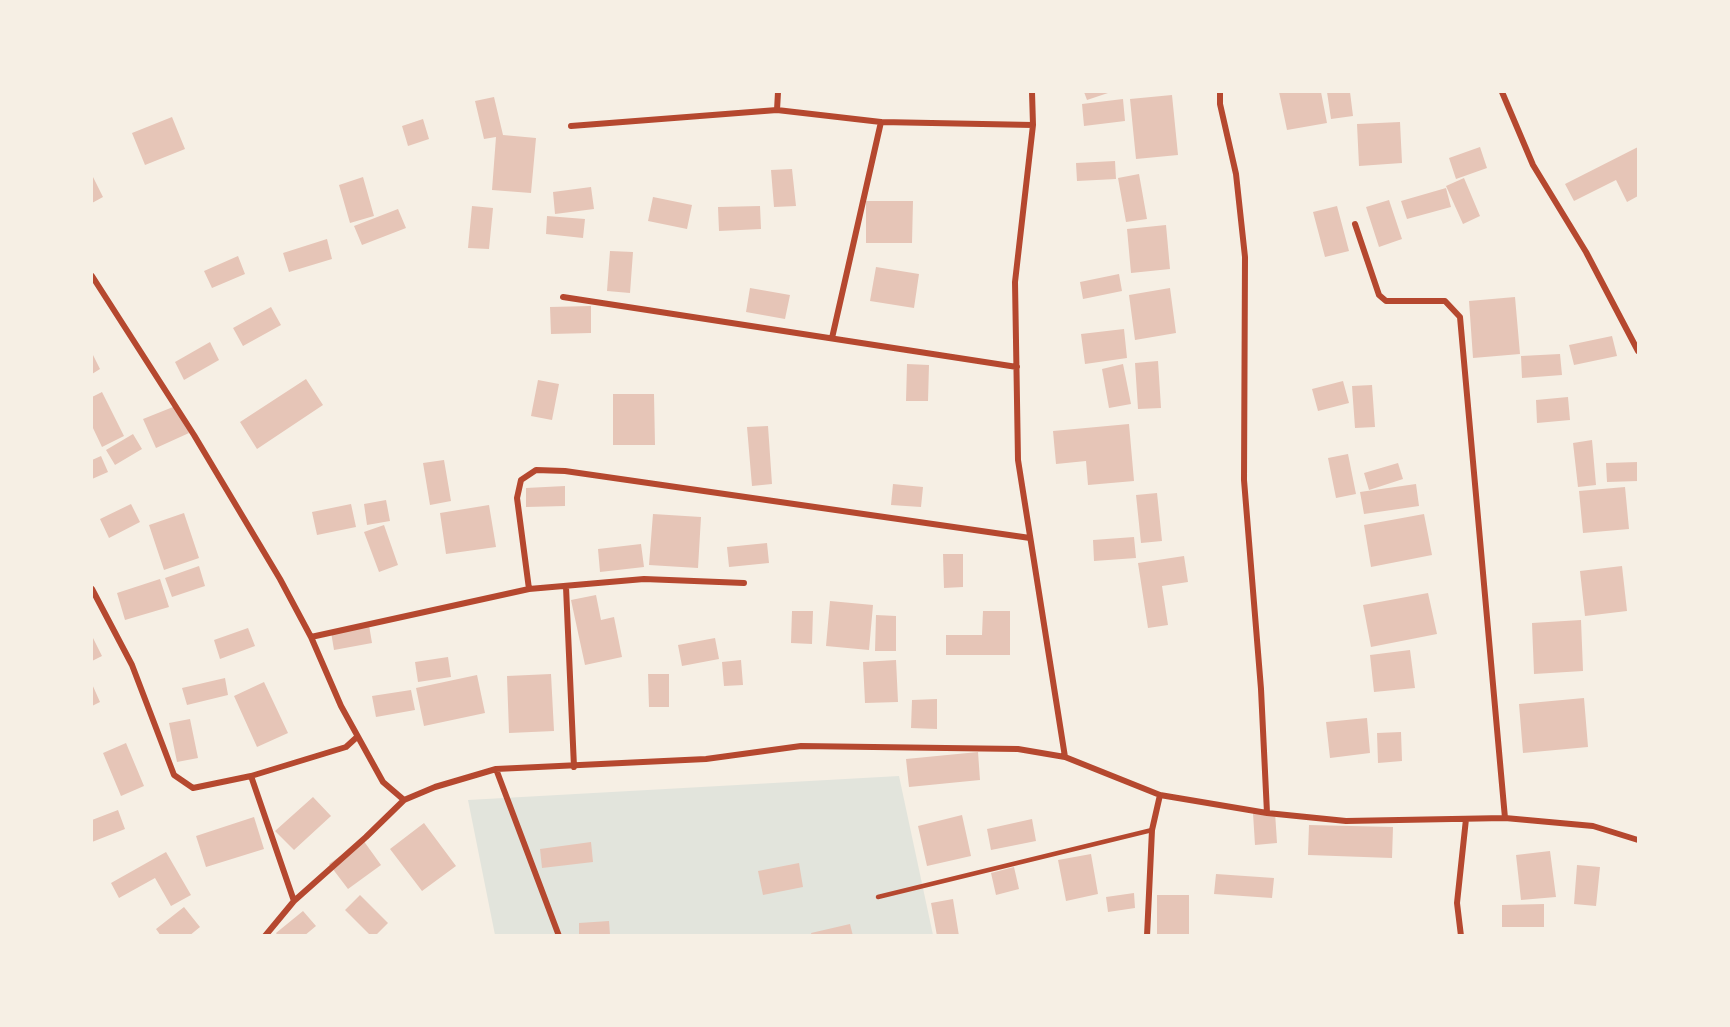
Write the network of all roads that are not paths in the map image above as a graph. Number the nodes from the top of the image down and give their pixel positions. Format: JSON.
{"nodes":[{"id":1,"x":778,"y":92,"type":"edge"},
{"id":2,"x":1032,"y":92,"type":"edge"},
{"id":3,"x":1220,"y":92,"type":"edge"},
{"id":4,"x":1502,"y":92,"type":"edge"},
{"id":5,"x":777,"y":110,"type":"junction"},
{"id":6,"x":881,"y":122,"type":"junction"},
{"id":7,"x":1033,"y":125,"type":"junction"},
{"id":8,"x":571,"y":126,"type":"dead end"},
{"id":9,"x":1355,"y":224,"type":"dead end"},
{"id":10,"x":92,"y":276,"type":"edge"},
{"id":11,"x":563,"y":297,"type":"dead end"},
{"id":12,"x":832,"y":338,"type":"junction"},
{"id":13,"x":1638,"y":351,"type":"edge"},
{"id":14,"x":1017,"y":367,"type":"junction"},
{"id":15,"x":1030,"y":538,"type":"junction"},
{"id":16,"x":744,"y":583,"type":"dead end"},
{"id":17,"x":566,"y":587,"type":"junction"},
{"id":18,"x":92,"y":589,"type":"edge"},
{"id":19,"x":529,"y":590,"type":"junction"},
{"id":20,"x":311,"y":637,"type":"junction"},
{"id":21,"x":357,"y":737,"type":"junction"},
{"id":22,"x":1065,"y":757,"type":"junction"},
{"id":23,"x":574,"y":767,"type":"junction"},
{"id":24,"x":496,"y":769,"type":"junction"},
{"id":25,"x":251,"y":776,"type":"junction"},
{"id":26,"x":1160,"y":795,"type":"junction"},
{"id":27,"x":404,"y":800,"type":"junction"},
{"id":28,"x":1267,"y":813,"type":"junction"},
{"id":29,"x":1505,"y":818,"type":"junction"},
{"id":30,"x":1466,"y":819,"type":"junction"},
{"id":31,"x":1152,"y":830,"type":"junction"},
{"id":32,"x":1638,"y":840,"type":"edge"},
{"id":33,"x":878,"y":897,"type":"dead end"},
{"id":34,"x":294,"y":901,"type":"junction"},
{"id":35,"x":265,"y":936,"type":"edge"},
{"id":36,"x":559,"y":936,"type":"edge"},
{"id":37,"x":1148,"y":936,"type":"edge"},
{"id":38,"x":1461,"y":936,"type":"edge"}],
"edges":[{"from":1,"to":5,"type":"street"},
{"from":2,"to":7,"type":"street"},
{"from":3,"to":28,"type":"street"},
{"from":4,"to":13,"type":"street"},
{"from":5,"to":6,"type":"street"},
{"from":5,"to":8,"type":"street"},
{"from":6,"to":7,"type":"street"},
{"from":6,"to":12,"type":"street"},
{"from":7,"to":14,"type":"street"},
{"from":9,"to":29,"type":"street"},
{"from":10,"to":20,"type":"street"},
{"from":11,"to":12,"type":"street"},
{"from":12,"to":14,"type":"street"},
{"from":14,"to":15,"type":"street"},
{"from":15,"to":19,"type":"street"},
{"from":15,"to":22,"type":"street"},
{"from":16,"to":17,"type":"street"},
{"from":17,"to":19,"type":"street"},
{"from":17,"to":23,"type":"street"},
{"from":18,"to":25,"type":"street"},
{"from":19,"to":20,"type":"street"},
{"from":20,"to":21,"type":"street"},
{"from":21,"to":25,"type":"street"},
{"from":21,"to":27,"type":"street"},
{"from":22,"to":23,"type":"street"},
{"from":22,"to":26,"type":"street"},
{"from":23,"to":24,"type":"street"},
{"from":24,"to":27,"type":"street"},
{"from":24,"to":36,"type":"street"},
{"from":25,"to":34,"type":"street"},
{"from":26,"to":28,"type":"street"},
{"from":26,"to":31,"type":"street"},
{"from":27,"to":34,"type":"street"},
{"from":28,"to":30,"type":"street"},
{"from":29,"to":30,"type":"street"},
{"from":29,"to":32,"type":"street"},
{"from":30,"to":38,"type":"street"},
{"from":31,"to":33,"type":"lane"},
{"from":31,"to":37,"type":"street"},
{"from":34,"to":35,"type":"street"}]}
